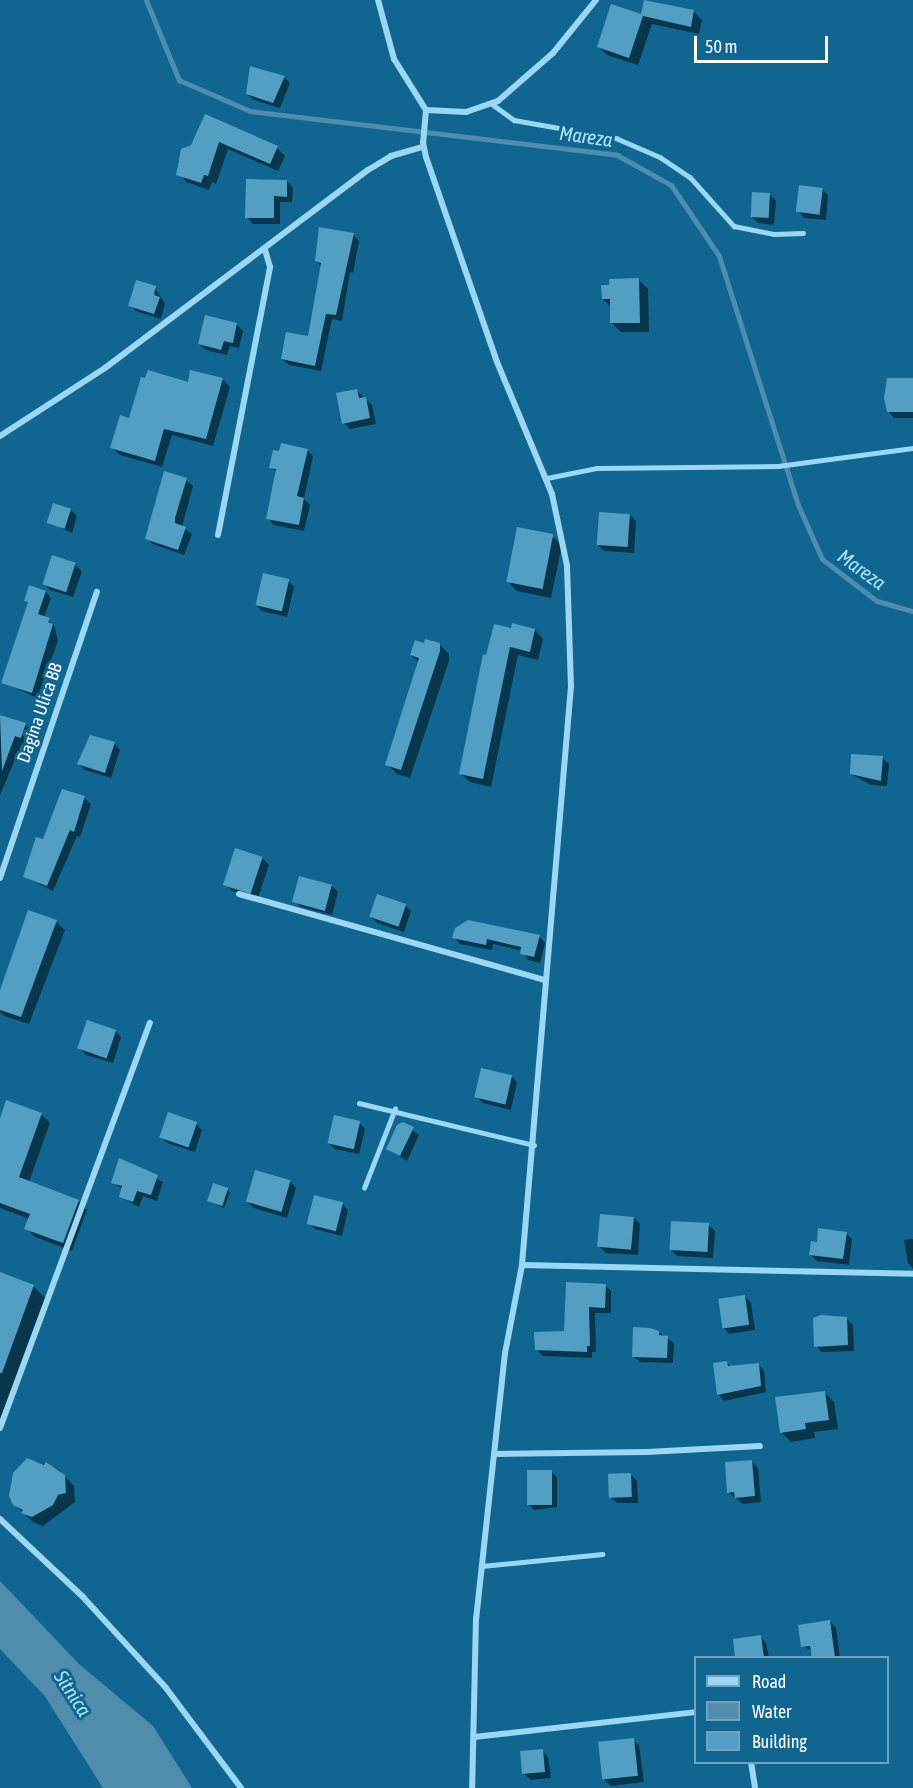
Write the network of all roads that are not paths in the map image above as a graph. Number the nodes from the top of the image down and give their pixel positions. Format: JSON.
{"nodes":[{"id":1,"x":378,"y":0,"type":"edge"},
{"id":2,"x":596,"y":0,"type":"edge"},
{"id":3,"x":492,"y":104,"type":"junction"},
{"id":4,"x":426,"y":110,"type":"junction"},
{"id":5,"x":423,"y":145,"type":"junction"},
{"id":6,"x":803,"y":233,"type":"dead end"},
{"id":7,"x":265,"y":250,"type":"junction"},
{"id":8,"x":0,"y":436,"type":"edge"},
{"id":9,"x":913,"y":448,"type":"edge"},
{"id":10,"x":547,"y":478,"type":"junction"},
{"id":11,"x":218,"y":535,"type":"dead end"},
{"id":12,"x":97,"y":592,"type":"dead end"},
{"id":13,"x":0,"y":878,"type":"edge"},
{"id":14,"x":239,"y":894,"type":"dead end"},
{"id":15,"x":544,"y":980,"type":"junction"},
{"id":16,"x":150,"y":1023,"type":"dead end"},
{"id":17,"x":359,"y":1103,"type":"dead end"},
{"id":18,"x":395,"y":1109,"type":"junction"},
{"id":19,"x":534,"y":1144,"type":"junction"},
{"id":20,"x":364,"y":1188,"type":"dead end"},
{"id":21,"x":522,"y":1265,"type":"junction"},
{"id":22,"x":913,"y":1274,"type":"edge"},
{"id":23,"x":0,"y":1428,"type":"edge"},
{"id":24,"x":760,"y":1446,"type":"dead end"},
{"id":25,"x":496,"y":1454,"type":"junction"},
{"id":26,"x":0,"y":1519,"type":"edge"},
{"id":27,"x":602,"y":1554,"type":"dead end"},
{"id":28,"x":482,"y":1566,"type":"junction"},
{"id":29,"x":694,"y":1712,"type":"edge"},
{"id":30,"x":474,"y":1737,"type":"junction"},
{"id":31,"x":751,"y":1764,"type":"edge"},
{"id":32,"x":241,"y":1788,"type":"edge"},
{"id":33,"x":472,"y":1788,"type":"edge"},
{"id":34,"x":754,"y":1788,"type":"edge"}],
"edges":[{"from":1,"to":4,"type":"street"},
{"from":2,"to":3,"type":"street"},
{"from":3,"to":4,"type":"street"},
{"from":3,"to":6,"type":"lane"},
{"from":4,"to":5,"type":"street"},
{"from":5,"to":7,"type":"street"},
{"from":5,"to":10,"type":"street"},
{"from":7,"to":8,"type":"street"},
{"from":7,"to":11,"type":"street"},
{"from":9,"to":10,"type":"lane"},
{"from":10,"to":15,"type":"street"},
{"from":12,"to":13,"type":"street","name":"Dagina Ulica BB"},
{"from":14,"to":15,"type":"street"},
{"from":15,"to":19,"type":"street"},
{"from":16,"to":23,"type":"street"},
{"from":17,"to":18,"type":"lane"},
{"from":18,"to":19,"type":"lane"},
{"from":18,"to":20,"type":"lane"},
{"from":19,"to":21,"type":"street"},
{"from":21,"to":22,"type":"street"},
{"from":21,"to":25,"type":"street"},
{"from":24,"to":25,"type":"street"},
{"from":25,"to":28,"type":"street"},
{"from":26,"to":32,"type":"street"},
{"from":27,"to":28,"type":"lane"},
{"from":28,"to":30,"type":"street"},
{"from":29,"to":30,"type":"street"},
{"from":30,"to":33,"type":"street"},
{"from":31,"to":34,"type":"street"}]}
